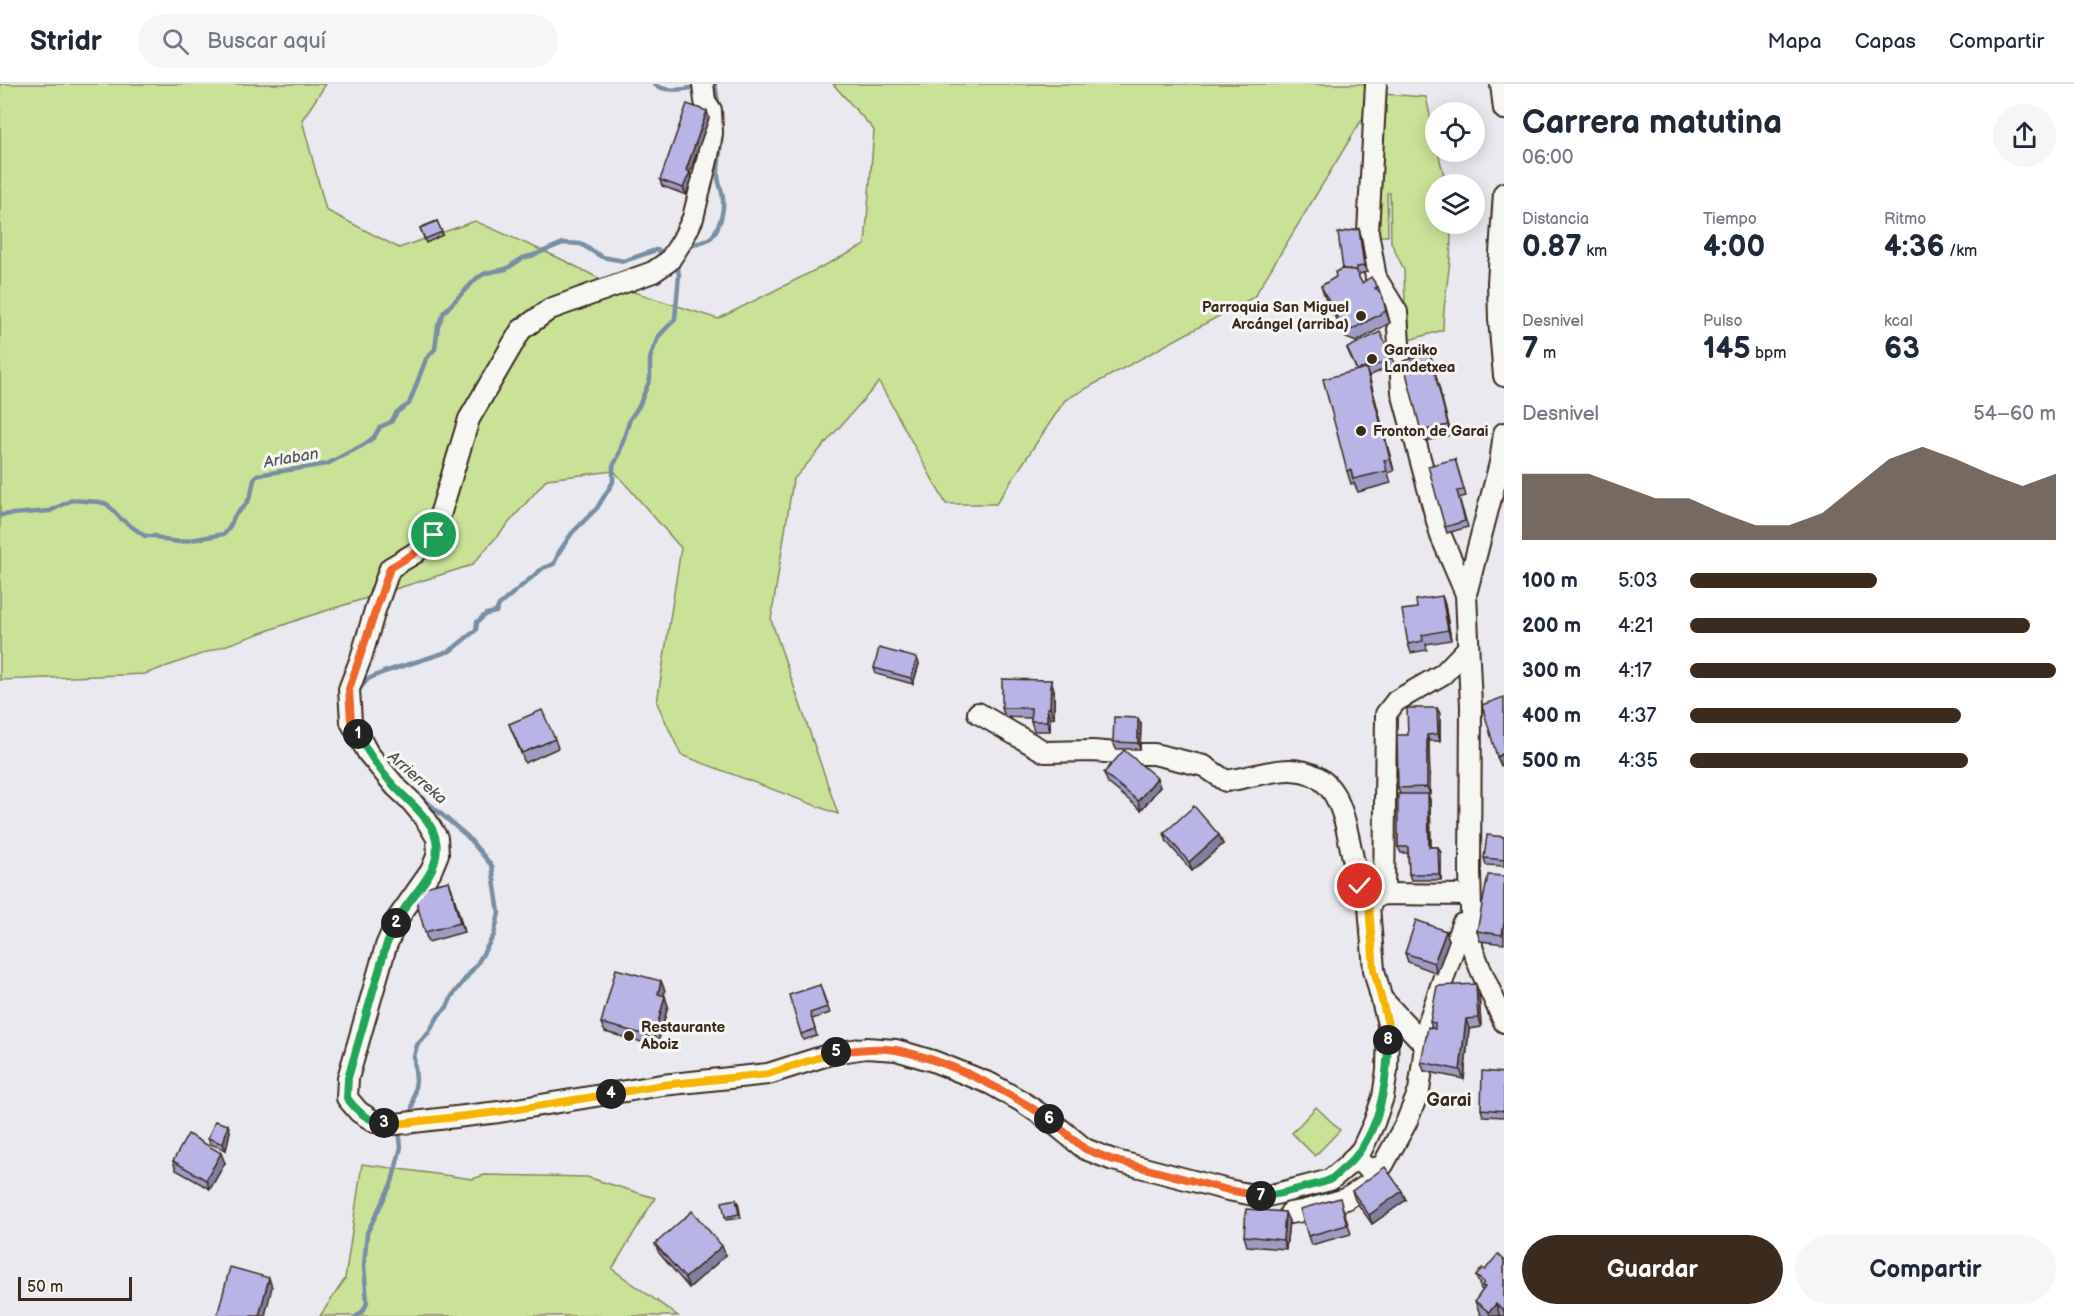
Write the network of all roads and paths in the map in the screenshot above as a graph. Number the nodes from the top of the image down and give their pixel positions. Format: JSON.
{"nodes":[{"id":1,"x":703,"y":84,"type":"edge"},
{"id":2,"x":1376,"y":84,"type":"edge"},
{"id":3,"x":1502,"y":84,"type":"edge"},
{"id":4,"x":1504,"y":109,"type":"edge"},
{"id":5,"x":1504,"y":193,"type":"edge"},
{"id":6,"x":1504,"y":376,"type":"edge"},
{"id":7,"x":1504,"y":433,"type":"edge"},
{"id":8,"x":1466,"y":594,"type":"junction"},
{"id":9,"x":1468,"y":648,"type":"junction"},
{"id":10,"x":1443,"y":674,"type":"junction"},
{"id":11,"x":1470,"y":685,"type":"junction"},
{"id":12,"x":978,"y":713,"type":"dead end"},
{"id":13,"x":1470,"y":895,"type":"junction"},
{"id":14,"x":1376,"y":900,"type":"junction"},
{"id":15,"x":1462,"y":924,"type":"dead end"},
{"id":16,"x":1381,"y":998,"type":"junction"},
{"id":17,"x":1504,"y":1022,"type":"edge"},
{"id":18,"x":1425,"y":1045,"type":"junction"},
{"id":19,"x":1354,"y":1158,"type":"junction"},
{"id":20,"x":1375,"y":1169,"type":"junction"},
{"id":21,"x":1290,"y":1213,"type":"dead end"}],
"edges":[{"from":1,"to":19,"type":"street"},
{"from":2,"to":8,"type":"street"},
{"from":3,"to":4,"type":"street"},
{"from":5,"to":6,"type":"street"},
{"from":7,"to":8,"type":"street"},
{"from":8,"to":9,"type":"street"},
{"from":9,"to":10,"type":"street"},
{"from":9,"to":11,"type":"street"},
{"from":10,"to":11,"type":"street"},
{"from":10,"to":14,"type":"street"},
{"from":11,"to":13,"type":"street"},
{"from":12,"to":14,"type":"street"},
{"from":13,"to":14,"type":"street"},
{"from":13,"to":17,"type":"street"},
{"from":14,"to":16,"type":"street"},
{"from":15,"to":18,"type":"street"},
{"from":16,"to":18,"type":"street"},
{"from":16,"to":19,"type":"street"},
{"from":18,"to":20,"type":"street"},
{"from":19,"to":20,"type":"street"},
{"from":20,"to":21,"type":"street"}]}
